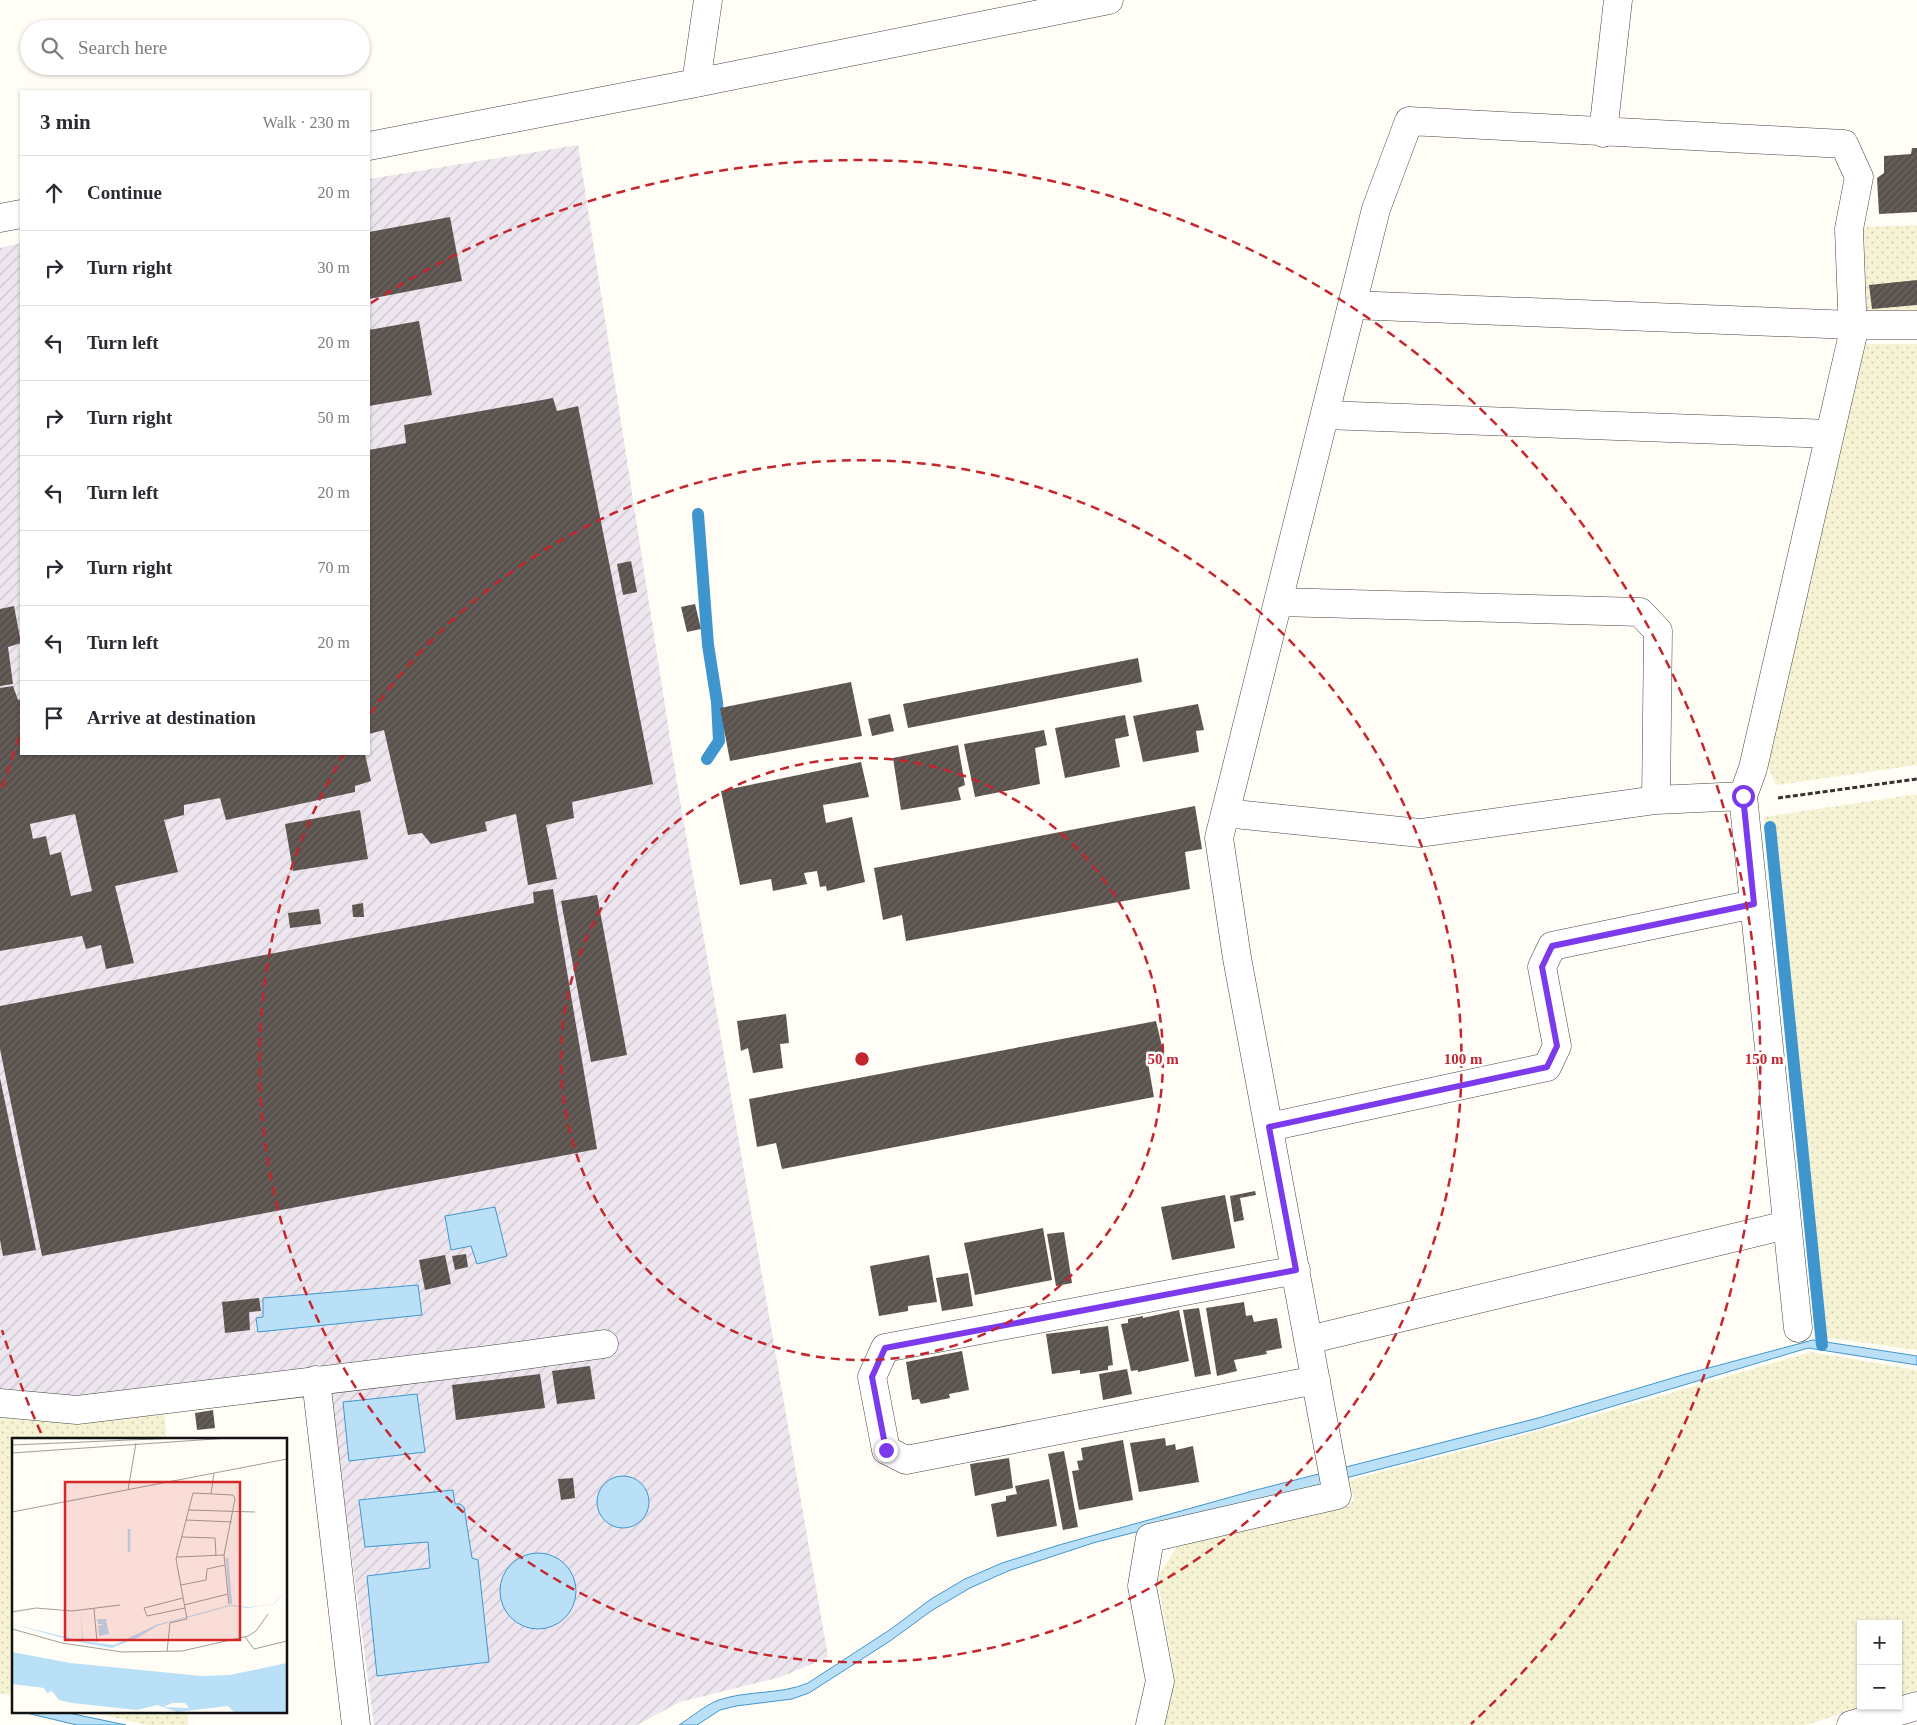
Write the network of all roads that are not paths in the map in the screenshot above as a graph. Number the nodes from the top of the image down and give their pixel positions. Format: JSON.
{"nodes":[{"id":1,"x":708,"y":0,"type":"edge"},
{"id":2,"x":1108,"y":0,"type":"edge"},
{"id":3,"x":1618,"y":0,"type":"edge"},
{"id":4,"x":696,"y":83,"type":"junction"},
{"id":5,"x":1603,"y":133,"type":"junction"},
{"id":6,"x":370,"y":146,"type":"edge"},
{"id":7,"x":20,"y":214,"type":"edge"},
{"id":8,"x":0,"y":218,"type":"edge"},
{"id":9,"x":1352,"y":305,"type":"junction"},
{"id":10,"x":1852,"y":325,"type":"junction"},
{"id":11,"x":1917,"y":325,"type":"edge"},
{"id":12,"x":1325,"y":415,"type":"junction"},
{"id":13,"x":1830,"y":434,"type":"junction"},
{"id":14,"x":1278,"y":602,"type":"junction"},
{"id":15,"x":1743,"y":796,"type":"junction"},
{"id":16,"x":1656,"y":800,"type":"junction"},
{"id":17,"x":1225,"y":813,"type":"junction"},
{"id":18,"x":1754,"y":904,"type":"junction"},
{"id":19,"x":1269,"y":1127,"type":"junction"},
{"id":20,"x":1787,"y":1225,"type":"junction"},
{"id":21,"x":1296,"y":1270,"type":"junction"},
{"id":22,"x":1798,"y":1328,"type":"dead end"},
{"id":23,"x":1308,"y":1340,"type":"junction"},
{"id":24,"x":604,"y":1344,"type":"dead end"},
{"id":25,"x":316,"y":1380,"type":"junction"},
{"id":26,"x":1316,"y":1380,"type":"junction"},
{"id":27,"x":0,"y":1402,"type":"edge"},
{"id":28,"x":1917,"y":1706,"type":"edge"},
{"id":29,"x":356,"y":1725,"type":"edge"},
{"id":30,"x":1150,"y":1725,"type":"edge"},
{"id":31,"x":1851,"y":1725,"type":"edge"}],
"edges":[{"from":1,"to":4,"type":"street"},
{"from":2,"to":4,"type":"street"},
{"from":3,"to":5,"type":"street"},
{"from":4,"to":6,"type":"street"},
{"from":5,"to":9,"type":"street"},
{"from":5,"to":10,"type":"street"},
{"from":7,"to":8,"type":"street"},
{"from":9,"to":10,"type":"street"},
{"from":9,"to":12,"type":"street"},
{"from":10,"to":11,"type":"street"},
{"from":10,"to":13,"type":"street"},
{"from":12,"to":13,"type":"street"},
{"from":12,"to":14,"type":"street"},
{"from":13,"to":15,"type":"street"},
{"from":14,"to":16,"type":"street"},
{"from":14,"to":17,"type":"street"},
{"from":15,"to":16,"type":"street"},
{"from":15,"to":18,"type":"street"},
{"from":16,"to":17,"type":"street"},
{"from":17,"to":19,"type":"street"},
{"from":18,"to":19,"type":"street"},
{"from":18,"to":20,"type":"street"},
{"from":19,"to":21,"type":"street"},
{"from":20,"to":22,"type":"street"},
{"from":20,"to":23,"type":"street"},
{"from":21,"to":23,"type":"street"},
{"from":21,"to":26,"type":"street"},
{"from":23,"to":26,"type":"street"},
{"from":24,"to":25,"type":"street"},
{"from":25,"to":27,"type":"street"},
{"from":25,"to":29,"type":"street"},
{"from":26,"to":30,"type":"street"},
{"from":28,"to":31,"type":"street"}]}
